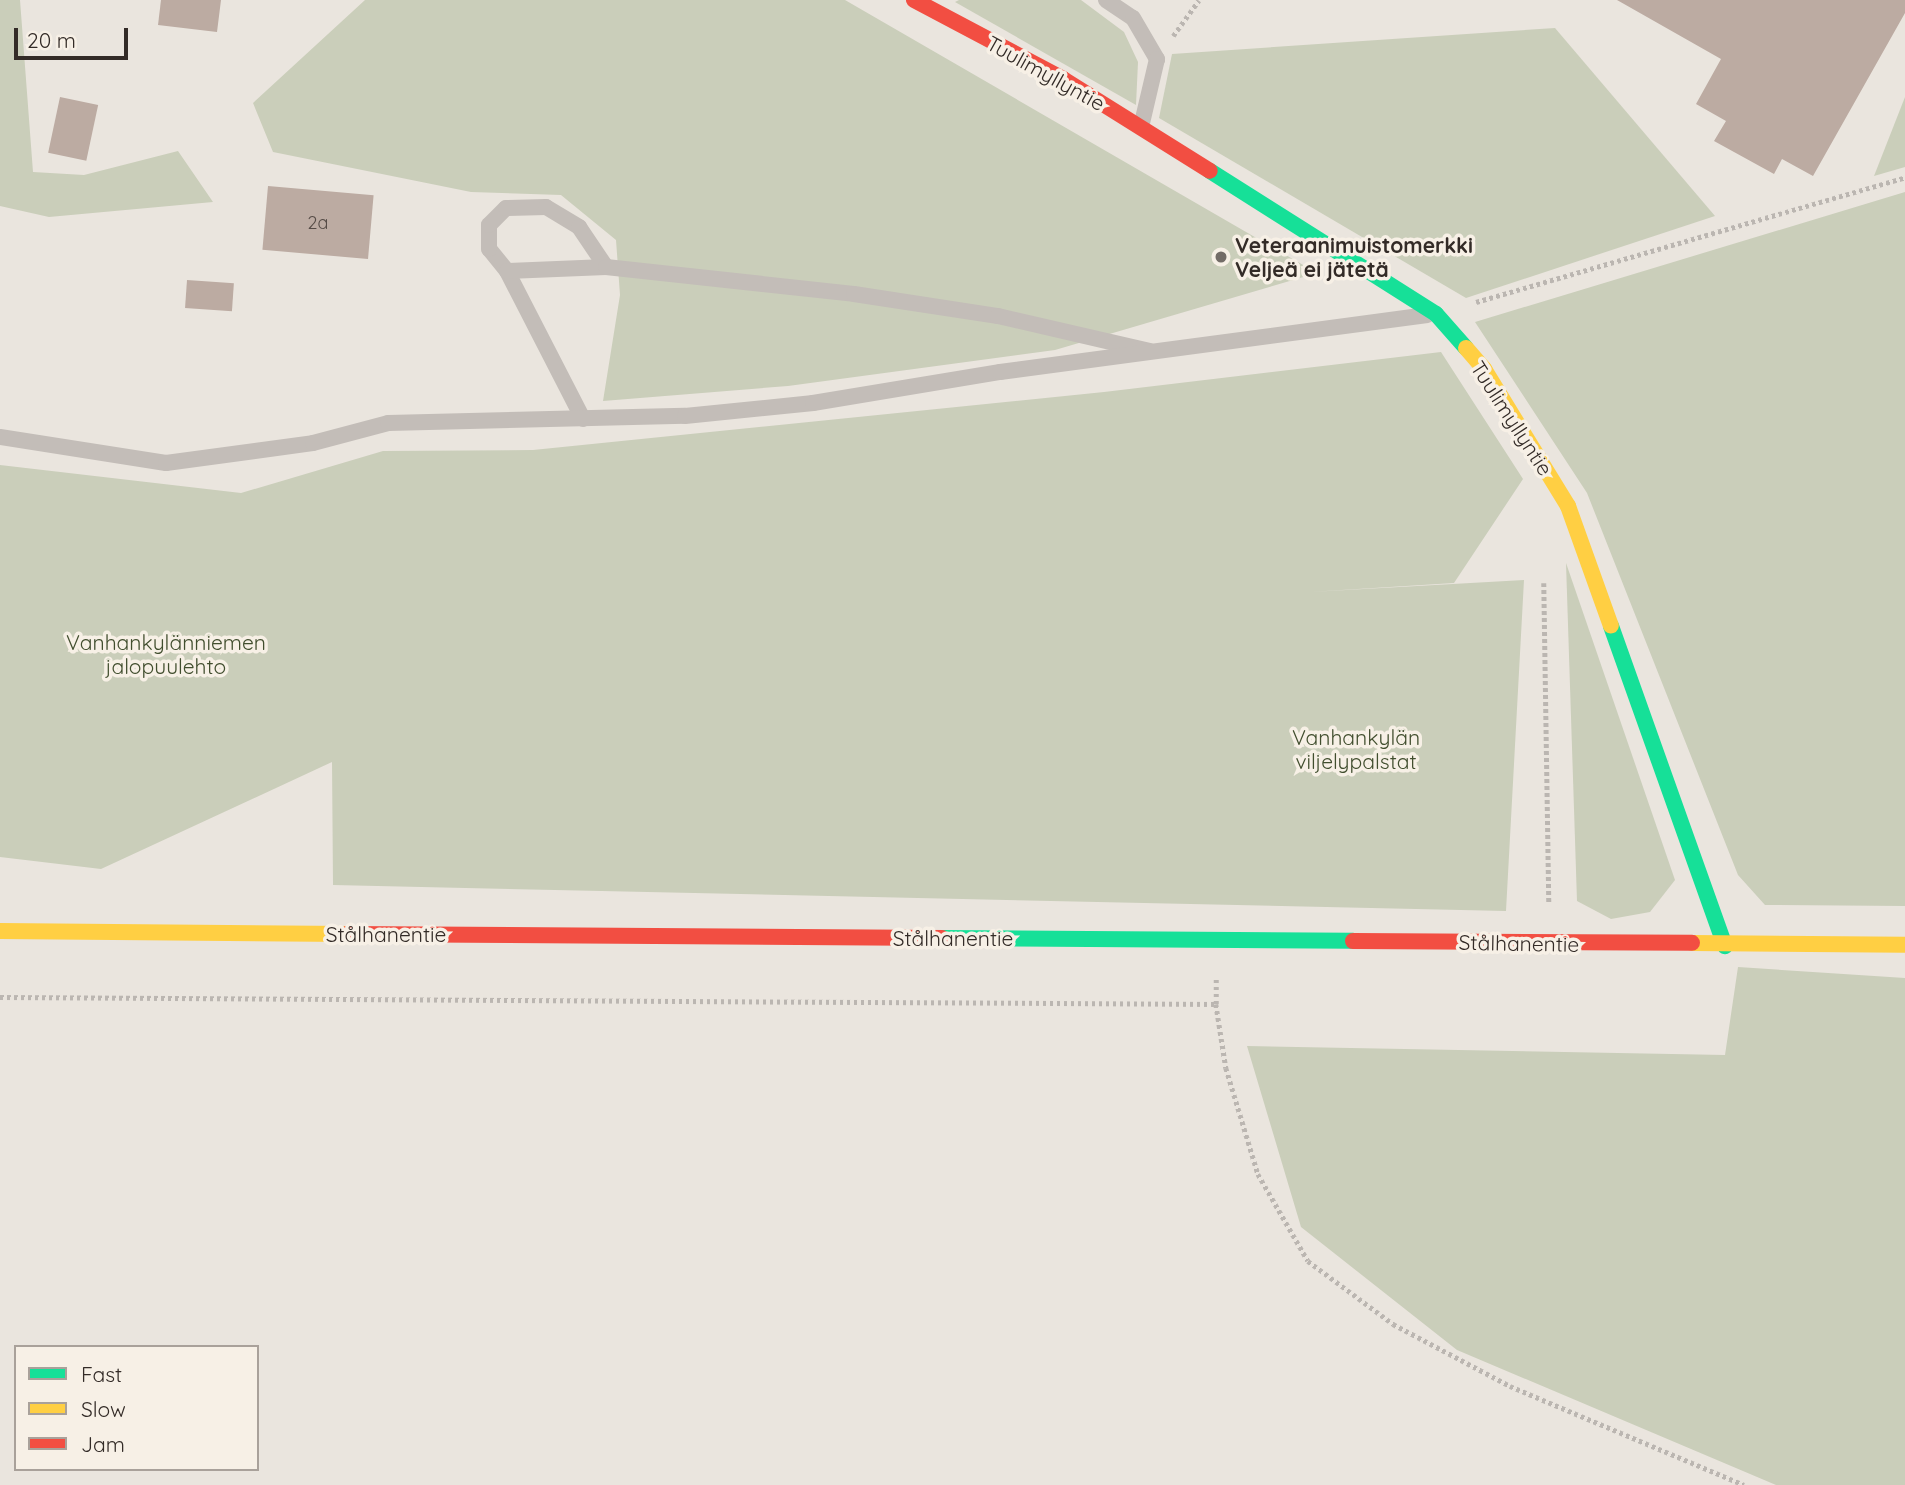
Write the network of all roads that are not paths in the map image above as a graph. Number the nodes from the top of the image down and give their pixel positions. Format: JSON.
{"nodes":[{"id":1,"x":1106,"y":0,"type":"edge"},
{"id":2,"x":925,"y":2,"type":"edge"},
{"id":3,"x":1141,"y":127,"type":"junction"},
{"id":4,"x":606,"y":267,"type":"junction"},
{"id":5,"x":507,"y":271,"type":"junction"},
{"id":6,"x":1436,"y":314,"type":"junction"},
{"id":7,"x":1161,"y":353,"type":"junction"},
{"id":8,"x":583,"y":419,"type":"junction"},
{"id":9,"x":0,"y":437,"type":"edge"},
{"id":10,"x":0,"y":931,"type":"edge"},
{"id":11,"x":1905,"y":945,"type":"edge"},
{"id":12,"x":1725,"y":946,"type":"junction"}],
"edges":[{"from":1,"to":3,"type":"lane"},
{"from":2,"to":3,"type":"street","name":"Tuulimyllyntie"},
{"from":3,"to":6,"type":"street","name":"Tuulimyllyntie"},
{"from":4,"to":5,"type":"lane"},
{"from":4,"to":5,"type":"lane"},
{"from":4,"to":7,"type":"lane"},
{"from":5,"to":8,"type":"lane"},
{"from":6,"to":7,"type":"lane"},
{"from":6,"to":12,"type":"street","name":"Tuulimyllyntie"},
{"from":7,"to":8,"type":"lane"},
{"from":8,"to":9,"type":"lane"},
{"from":10,"to":12,"type":"street","name":"Stålhanentie"},
{"from":11,"to":12,"type":"street","name":"Stålhanentie"}]}
